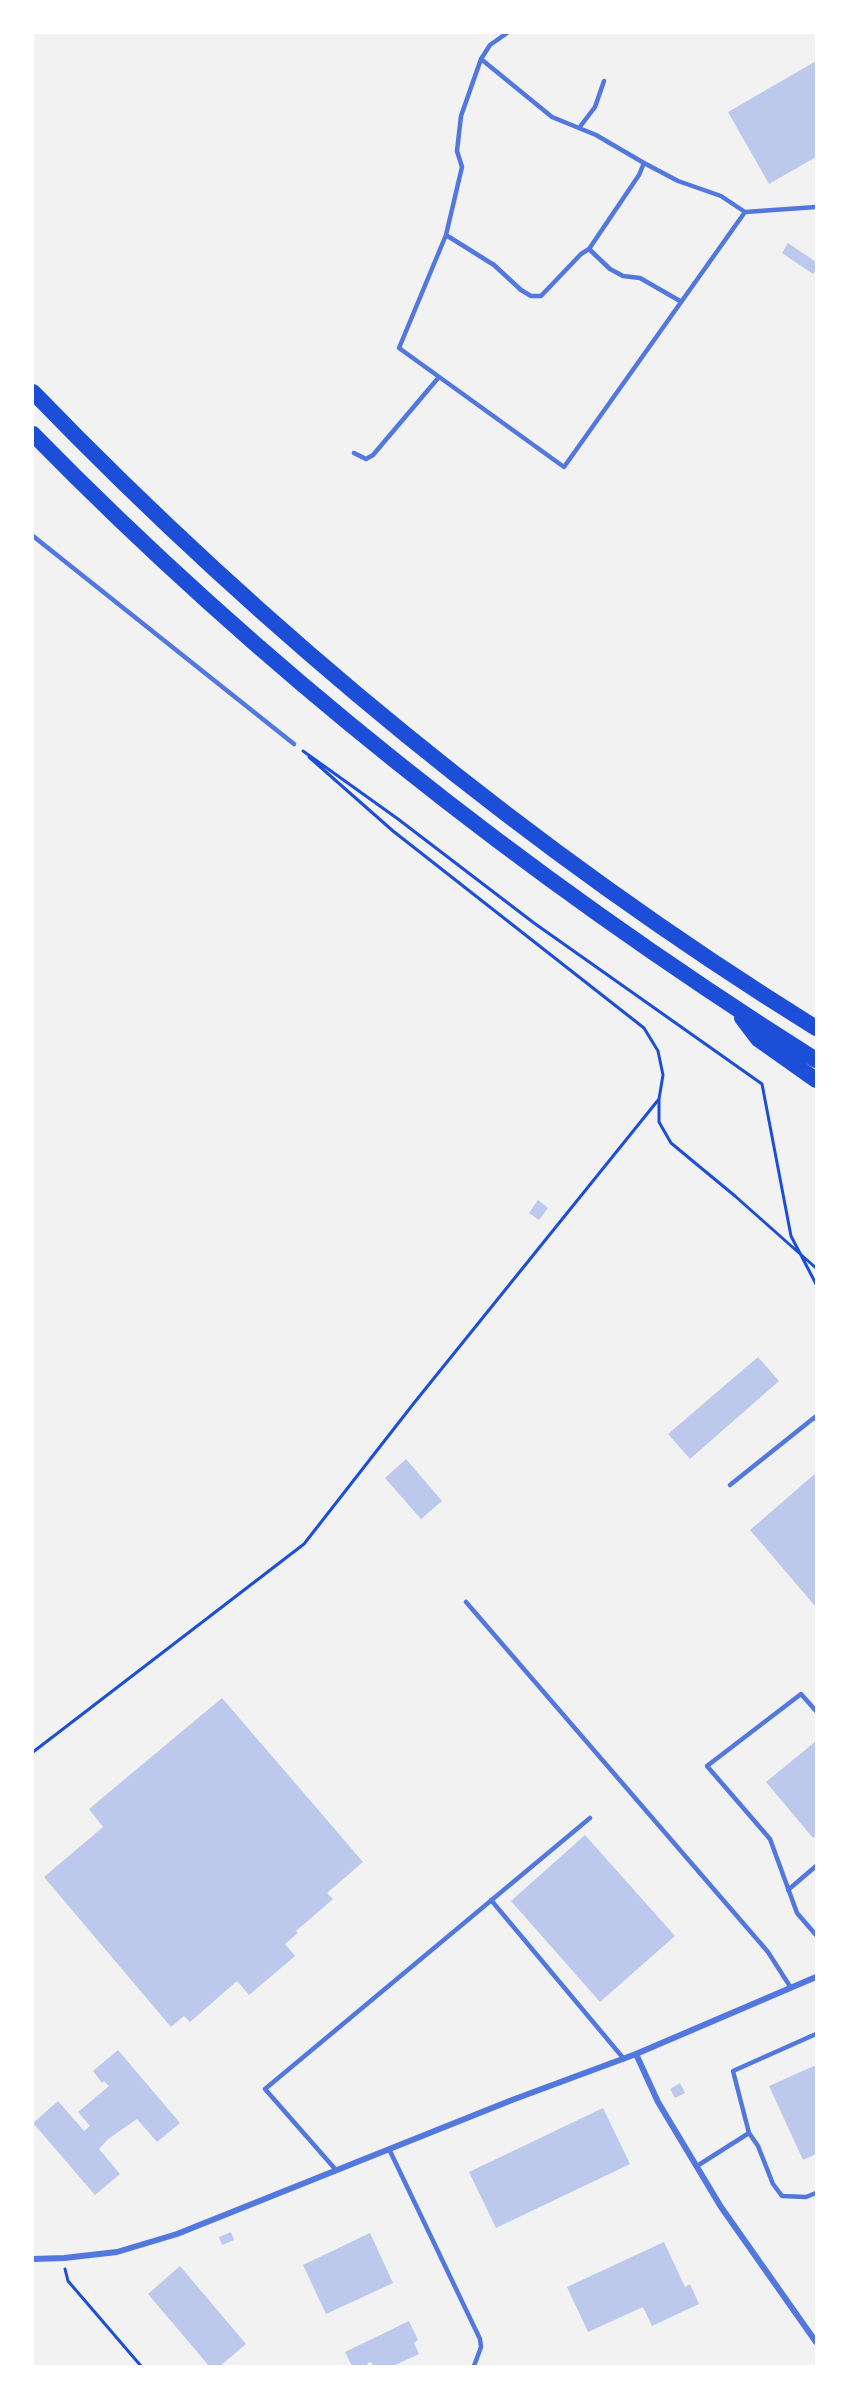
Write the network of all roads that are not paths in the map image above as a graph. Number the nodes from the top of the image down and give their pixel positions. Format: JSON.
{"nodes":[{"id":1,"x":507,"y":33,"type":"edge"},
{"id":2,"x":481,"y":58,"type":"junction"},
{"id":3,"x":604,"y":81,"type":"dead end"},
{"id":4,"x":579,"y":128,"type":"junction"},
{"id":5,"x":644,"y":163,"type":"junction"},
{"id":6,"x":816,"y":207,"type":"edge"},
{"id":7,"x":745,"y":212,"type":"junction"},
{"id":8,"x":446,"y":234,"type":"junction"},
{"id":9,"x":589,"y":249,"type":"junction"},
{"id":10,"x":680,"y":301,"type":"junction"},
{"id":11,"x":439,"y":377,"type":"junction"},
{"id":12,"x":33,"y":392,"type":"edge"},
{"id":13,"x":33,"y":434,"type":"edge"},
{"id":14,"x":354,"y":453,"type":"dead end"},
{"id":15,"x":33,"y":536,"type":"edge"},
{"id":16,"x":294,"y":744,"type":"road end"},
{"id":17,"x":737,"y":1010,"type":"junction"},
{"id":18,"x":816,"y":1028,"type":"edge"},
{"id":19,"x":816,"y":1060,"type":"edge"},
{"id":20,"x":816,"y":1080,"type":"edge"},
{"id":21,"x":816,"y":1419,"type":"edge"},
{"id":22,"x":730,"y":1485,"type":"dead end"},
{"id":23,"x":465,"y":1602,"type":"dead end"},
{"id":24,"x":816,"y":1711,"type":"edge"},
{"id":25,"x":590,"y":1818,"type":"dead end"},
{"id":26,"x":816,"y":1866,"type":"edge"},
{"id":27,"x":788,"y":1890,"type":"junction"},
{"id":28,"x":491,"y":1900,"type":"junction"},
{"id":29,"x":816,"y":1935,"type":"edge"},
{"id":30,"x":816,"y":1977,"type":"edge"},
{"id":31,"x":791,"y":1988,"type":"junction"},
{"id":32,"x":816,"y":2034,"type":"edge"},
{"id":33,"x":636,"y":2054,"type":"junction"},
{"id":34,"x":624,"y":2059,"type":"junction"},
{"id":35,"x":749,"y":2133,"type":"junction"},
{"id":36,"x":389,"y":2149,"type":"junction"},
{"id":37,"x":697,"y":2166,"type":"junction"},
{"id":38,"x":336,"y":2170,"type":"junction"},
{"id":39,"x":816,"y":2193,"type":"edge"},
{"id":40,"x":33,"y":2259,"type":"edge"},
{"id":41,"x":816,"y":2342,"type":"edge"},
{"id":42,"x":474,"y":2366,"type":"edge"}],
"edges":[{"from":1,"to":2,"type":"lane"},
{"from":2,"to":4,"type":"lane"},
{"from":2,"to":8,"type":"lane"},
{"from":3,"to":4,"type":"lane"},
{"from":4,"to":5,"type":"lane"},
{"from":5,"to":7,"type":"lane"},
{"from":5,"to":9,"type":"lane"},
{"from":6,"to":7,"type":"lane"},
{"from":7,"to":10,"type":"lane"},
{"from":8,"to":9,"type":"lane"},
{"from":8,"to":11,"type":"lane"},
{"from":9,"to":10,"type":"lane"},
{"from":10,"to":11,"type":"lane"},
{"from":11,"to":14,"type":"lane"},
{"from":12,"to":18,"type":"highway"},
{"from":13,"to":17,"type":"highway"},
{"from":15,"to":16,"type":"lane"},
{"from":17,"to":19,"type":"highway"},
{"from":17,"to":20,"type":"highway"},
{"from":21,"to":22,"type":"lane"},
{"from":23,"to":31,"type":"lane"},
{"from":24,"to":27,"type":"lane"},
{"from":25,"to":28,"type":"lane"},
{"from":26,"to":27,"type":"lane"},
{"from":27,"to":29,"type":"lane"},
{"from":28,"to":34,"type":"lane"},
{"from":28,"to":38,"type":"lane"},
{"from":30,"to":31,"type":"street"},
{"from":31,"to":33,"type":"street"},
{"from":32,"to":35,"type":"lane"},
{"from":33,"to":34,"type":"street"},
{"from":33,"to":37,"type":"street"},
{"from":34,"to":36,"type":"street"},
{"from":35,"to":37,"type":"lane"},
{"from":35,"to":39,"type":"lane"},
{"from":36,"to":38,"type":"street"},
{"from":36,"to":42,"type":"lane"},
{"from":37,"to":41,"type":"street"},
{"from":38,"to":40,"type":"street"}]}
